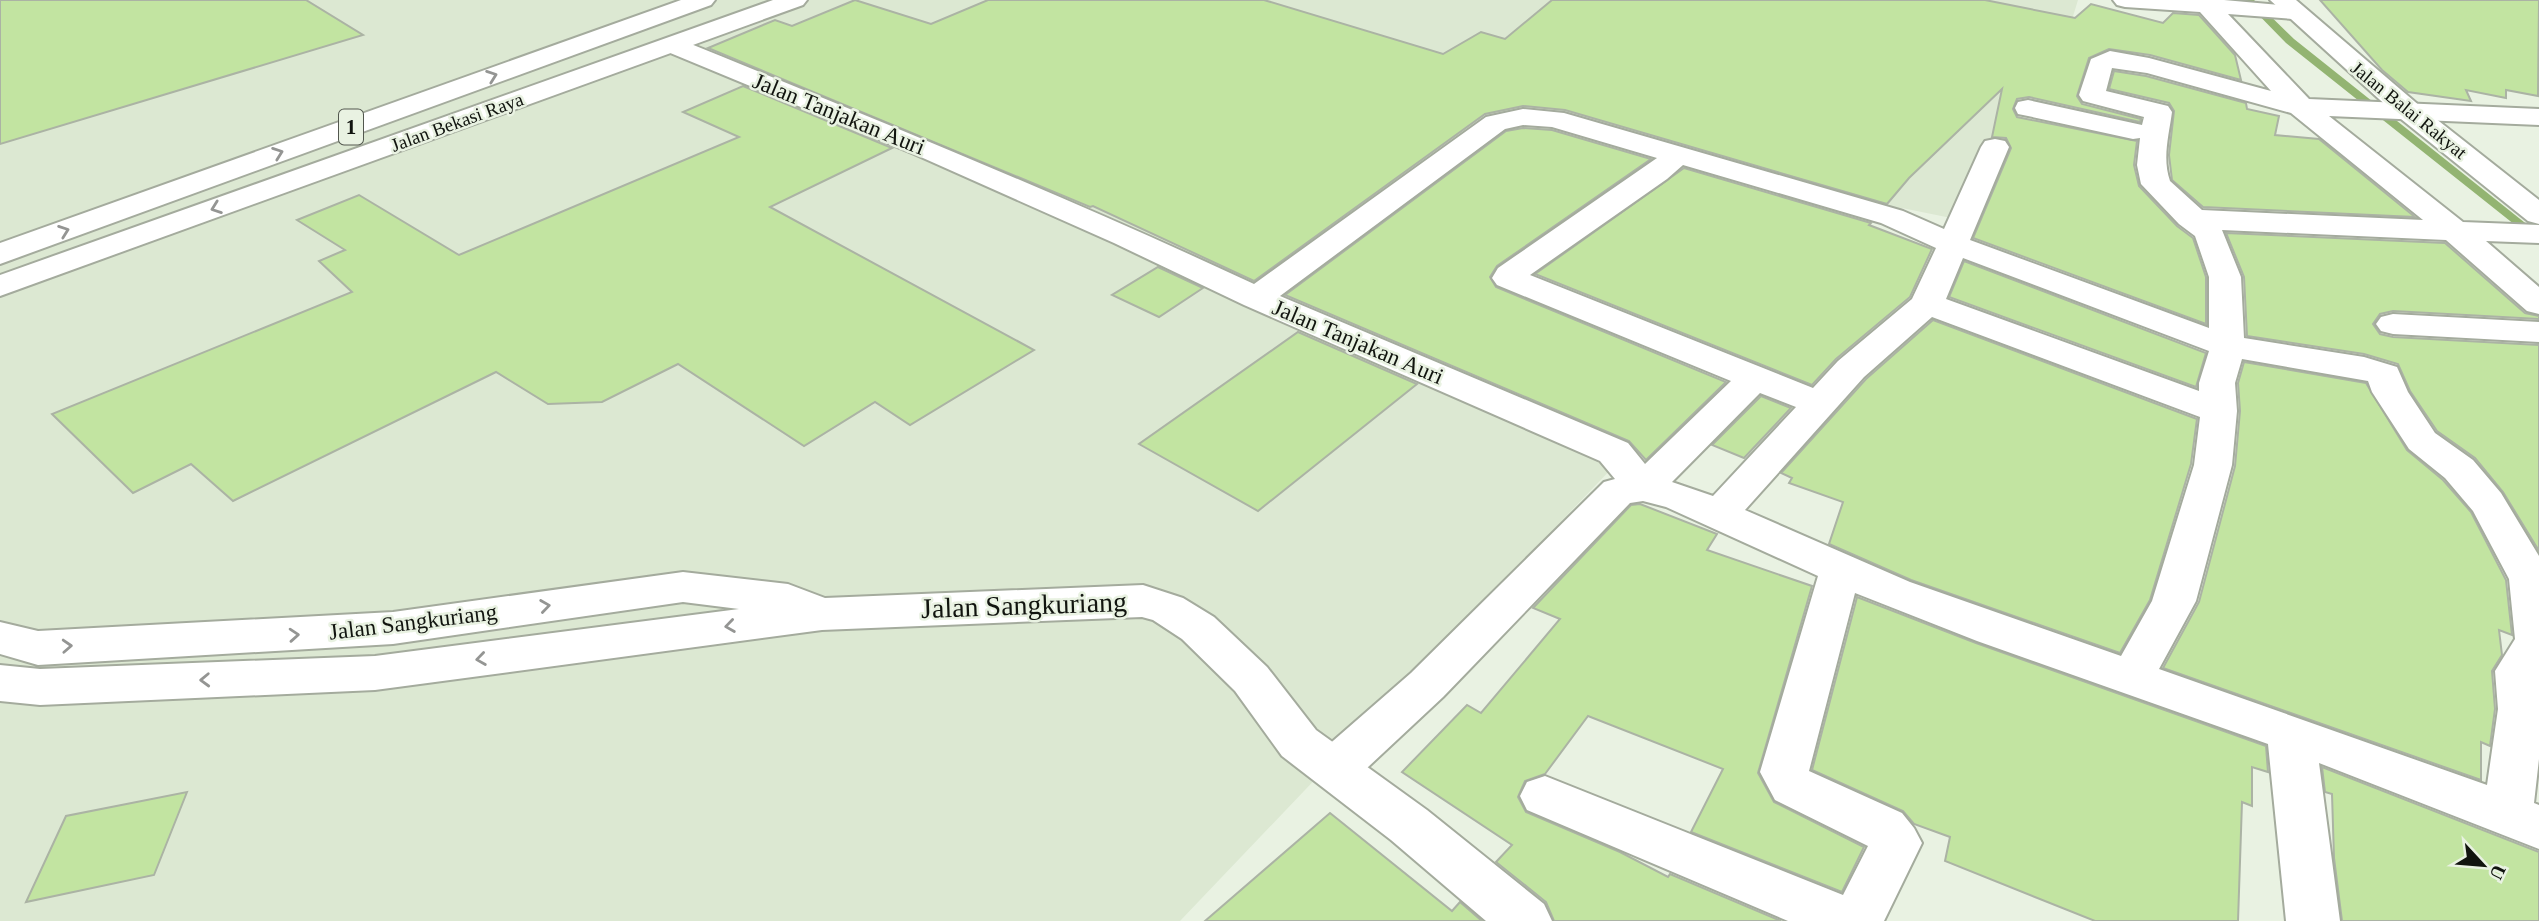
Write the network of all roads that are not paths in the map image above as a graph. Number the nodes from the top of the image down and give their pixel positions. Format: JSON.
{"nodes":[{"id":1,"x":703,"y":0,"type":"edge"},
{"id":2,"x":754,"y":0,"type":"edge"},
{"id":3,"x":795,"y":0,"type":"edge"},
{"id":4,"x":2125,"y":0,"type":"edge"},
{"id":5,"x":2207,"y":4,"type":"edge"},
{"id":6,"x":2281,"y":7,"type":"edge"},
{"id":7,"x":672,"y":45,"type":"junction"},
{"id":8,"x":2028,"y":108,"type":"dead end"},
{"id":9,"x":2314,"y":108,"type":"junction"},
{"id":10,"x":2399,"y":113,"type":"junction"},
{"id":11,"x":2539,"y":117,"type":"edge"},
{"id":12,"x":2152,"y":136,"type":"junction"},
{"id":13,"x":1995,"y":147,"type":"dead end"},
{"id":14,"x":1676,"y":156,"type":"junction"},
{"id":15,"x":327,"y":169,"type":"junction"},
{"id":16,"x":2190,"y":218,"type":"junction"},
{"id":17,"x":2538,"y":228,"type":"edge"},
{"id":18,"x":2464,"y":231,"type":"junction"},
{"id":19,"x":1953,"y":244,"type":"junction"},
{"id":20,"x":0,"y":254,"type":"edge"},
{"id":21,"x":0,"y":286,"type":"edge"},
{"id":22,"x":1256,"y":298,"type":"junction"},
{"id":23,"x":1927,"y":304,"type":"junction"},
{"id":24,"x":2539,"y":304,"type":"edge"},
{"id":25,"x":2393,"y":324,"type":"dead end"},
{"id":26,"x":2539,"y":332,"type":"edge"},
{"id":27,"x":2227,"y":346,"type":"junction"},
{"id":28,"x":1755,"y":378,"type":"junction"},
{"id":29,"x":1820,"y":404,"type":"junction"},
{"id":30,"x":2219,"y":411,"type":"junction"},
{"id":31,"x":1643,"y":488,"type":"junction"},
{"id":32,"x":1720,"y":513,"type":"junction"},
{"id":33,"x":1841,"y":568,"type":"junction"},
{"id":34,"x":822,"y":614,"type":"junction"},
{"id":35,"x":0,"y":638,"type":"edge"},
{"id":36,"x":2132,"y":677,"type":"junction"},
{"id":37,"x":0,"y":683,"type":"edge"},
{"id":38,"x":2291,"y":733,"type":"junction"},
{"id":39,"x":1335,"y":768,"type":"junction"},
{"id":40,"x":1545,"y":796,"type":"dead end"},
{"id":41,"x":2524,"y":821,"type":"edge"},
{"id":42,"x":1525,"y":921,"type":"edge"},
{"id":43,"x":1847,"y":921,"type":"edge"},
{"id":44,"x":1857,"y":921,"type":"edge"},
{"id":45,"x":2314,"y":921,"type":"edge"}],
"edges":[{"from":20,"to":1,"type":"main road","name":"Jalan Bekasi Raya","number":"1","one_way":true},
{"from":2,"to":15,"type":"main road"},
{"from":3,"to":7,"type":"main road","name":"Jalan Bekasi Raya","number":"1"},
{"from":4,"to":5,"type":"main road"},
{"from":5,"to":6,"type":"main road"},
{"from":5,"to":9,"type":"main road"},
{"from":6,"to":10,"type":"main road","name":"Jalan Balai Rakyat"},
{"from":7,"to":15,"type":"main road","name":"Jalan Bekasi Raya","number":"1"},
{"from":7,"to":22,"type":"main road","name":"Jalan Tanjakan Auri"},
{"from":8,"to":12,"type":"main road"},
{"from":9,"to":10,"type":"main road"},
{"from":9,"to":12,"type":"main road"},
{"from":9,"to":18,"type":"main road"},
{"from":10,"to":11,"type":"main road"},
{"from":10,"to":17,"type":"main road","name":"Jalan Balai Rakyat"},
{"from":12,"to":16,"type":"main road"},
{"from":13,"to":19,"type":"main road"},
{"from":14,"to":19,"type":"main road"},
{"from":14,"to":22,"type":"main road"},
{"from":14,"to":28,"type":"main road"},
{"from":15,"to":21,"type":"main road","name":"Jalan Bekasi Raya","number":"1","one_way":true},
{"from":16,"to":18,"type":"main road"},
{"from":16,"to":27,"type":"main road"},
{"from":17,"to":18,"type":"main road"},
{"from":18,"to":24,"type":"main road"},
{"from":19,"to":23,"type":"main road"},
{"from":19,"to":27,"type":"main road"},
{"from":22,"to":31,"type":"main road","name":"Jalan Tanjakan Auri"},
{"from":23,"to":29,"type":"main road"},
{"from":23,"to":30,"type":"main road"},
{"from":25,"to":26,"type":"main road"},
{"from":27,"to":30,"type":"main road"},
{"from":27,"to":41,"type":"main road"},
{"from":28,"to":29,"type":"main road"},
{"from":28,"to":31,"type":"main road"},
{"from":29,"to":32,"type":"main road"},
{"from":30,"to":36,"type":"main road"},
{"from":31,"to":32,"type":"main road"},
{"from":31,"to":39,"type":"main road"},
{"from":32,"to":33,"type":"main road"},
{"from":33,"to":36,"type":"main road"},
{"from":33,"to":44,"type":"main road"},
{"from":35,"to":34,"type":"main road","name":"Jalan Sangkuriang","one_way":true},
{"from":34,"to":37,"type":"main road","name":"Jalan Sangkuriang","one_way":true},
{"from":34,"to":39,"type":"main road","name":"Jalan Sangkuriang"},
{"from":36,"to":38,"type":"main road"},
{"from":38,"to":41,"type":"main road"},
{"from":38,"to":45,"type":"main road"},
{"from":39,"to":42,"type":"main road","name":"Jalan Sangkuriang"},
{"from":40,"to":43,"type":"main road"}]}
